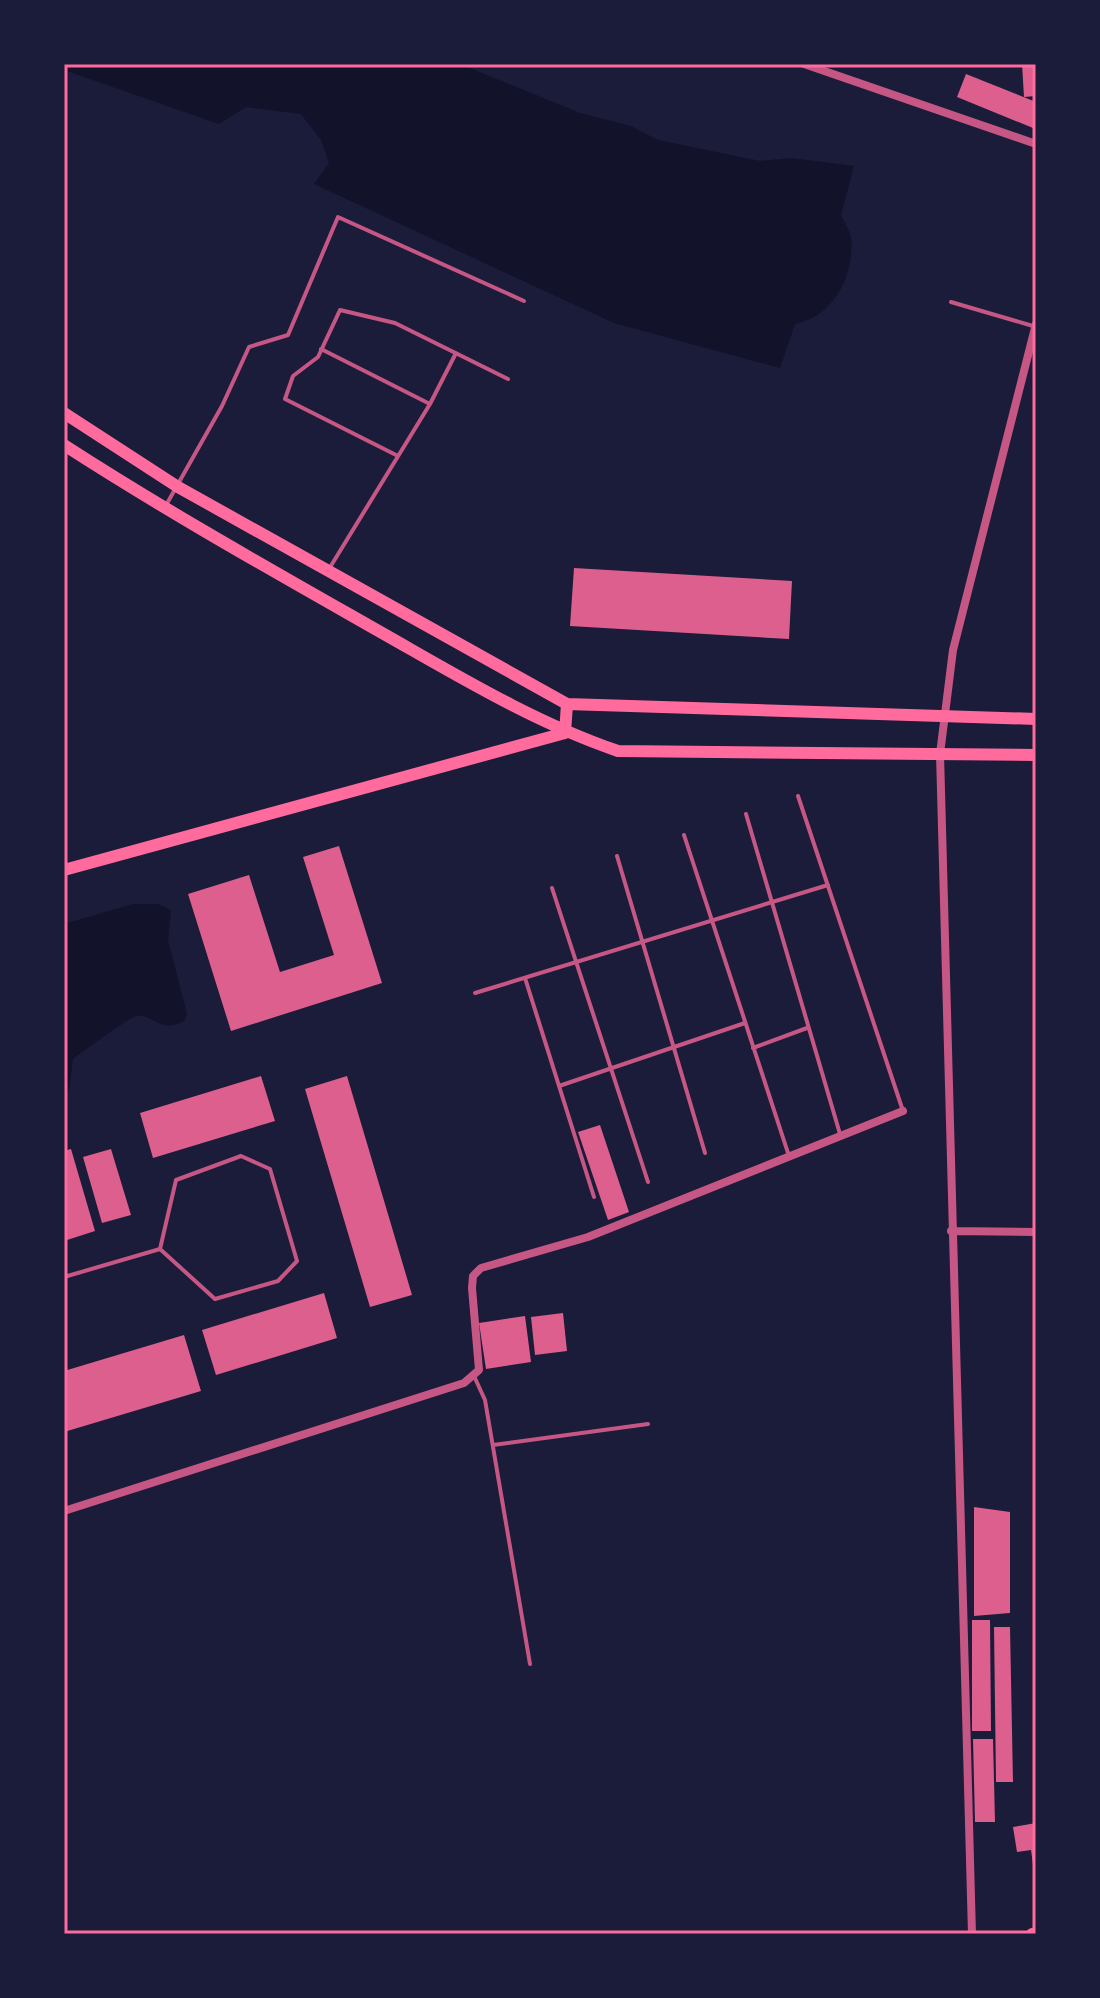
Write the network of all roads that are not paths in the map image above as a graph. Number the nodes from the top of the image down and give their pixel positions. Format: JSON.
{"nodes":[{"id":1,"x":804,"y":64,"type":"edge"},
{"id":2,"x":1036,"y":144,"type":"edge"},
{"id":3,"x":524,"y":301,"type":"dead end"},
{"id":4,"x":951,"y":302,"type":"dead end"},
{"id":5,"x":1036,"y":325,"type":"edge"},
{"id":6,"x":321,"y":349,"type":"junction"},
{"id":7,"x":456,"y":353,"type":"junction"},
{"id":8,"x":508,"y":379,"type":"dead end"},
{"id":9,"x":430,"y":404,"type":"junction"},
{"id":10,"x":64,"y":413,"type":"edge"},
{"id":11,"x":64,"y":445,"type":"edge"},
{"id":12,"x":398,"y":456,"type":"junction"},
{"id":13,"x":178,"y":487,"type":"junction"},
{"id":14,"x":164,"y":509,"type":"junction"},
{"id":15,"x":327,"y":571,"type":"junction"},
{"id":16,"x":567,"y":704,"type":"junction"},
{"id":17,"x":942,"y":718,"type":"junction"},
{"id":18,"x":1036,"y":719,"type":"edge"},
{"id":19,"x":565,"y":733,"type":"junction"},
{"id":20,"x":940,"y":754,"type":"junction"},
{"id":21,"x":1036,"y":755,"type":"edge"},
{"id":22,"x":798,"y":796,"type":"dead end"},
{"id":23,"x":746,"y":814,"type":"dead end"},
{"id":24,"x":684,"y":835,"type":"dead end"},
{"id":25,"x":617,"y":856,"type":"dead end"},
{"id":26,"x":64,"y":870,"type":"edge"},
{"id":27,"x":828,"y":885,"type":"junction"},
{"id":28,"x":552,"y":888,"type":"dead end"},
{"id":29,"x":770,"y":903,"type":"junction"},
{"id":30,"x":712,"y":921,"type":"junction"},
{"id":31,"x":643,"y":942,"type":"junction"},
{"id":32,"x":577,"y":962,"type":"junction"},
{"id":33,"x":525,"y":978,"type":"junction"},
{"id":34,"x":475,"y":993,"type":"dead end"},
{"id":35,"x":745,"y":1023,"type":"junction"},
{"id":36,"x":808,"y":1027,"type":"junction"},
{"id":37,"x":673,"y":1047,"type":"junction"},
{"id":38,"x":753,"y":1048,"type":"junction"},
{"id":39,"x":611,"y":1069,"type":"junction"},
{"id":40,"x":559,"y":1086,"type":"junction"},
{"id":41,"x":903,"y":1111,"type":"joint"},
{"id":42,"x":840,"y":1136,"type":"junction"},
{"id":43,"x":705,"y":1153,"type":"dead end"},
{"id":44,"x":789,"y":1157,"type":"junction"},
{"id":45,"x":648,"y":1182,"type":"dead end"},
{"id":46,"x":594,"y":1197,"type":"dead end"},
{"id":47,"x":951,"y":1231,"type":"junction"},
{"id":48,"x":1036,"y":1232,"type":"edge"},
{"id":49,"x":160,"y":1249,"type":"junction"},
{"id":50,"x":64,"y":1277,"type":"edge"},
{"id":51,"x":474,"y":1376,"type":"junction"},
{"id":52,"x":648,"y":1424,"type":"dead end"},
{"id":53,"x":493,"y":1445,"type":"junction"},
{"id":54,"x":64,"y":1511,"type":"edge"},
{"id":55,"x":530,"y":1664,"type":"dead end"},
{"id":56,"x":972,"y":1934,"type":"edge"}],
"edges":[{"from":1,"to":2,"type":"street"},
{"from":3,"to":13,"type":"lane"},
{"from":4,"to":5,"type":"lane"},
{"from":5,"to":17,"type":"street"},
{"from":6,"to":7,"type":"lane"},
{"from":6,"to":9,"type":"lane"},
{"from":6,"to":12,"type":"lane"},
{"from":7,"to":8,"type":"lane"},
{"from":7,"to":9,"type":"lane"},
{"from":9,"to":12,"type":"lane"},
{"from":10,"to":13,"type":"main road"},
{"from":11,"to":14,"type":"main road"},
{"from":12,"to":15,"type":"lane"},
{"from":13,"to":14,"type":"lane"},
{"from":13,"to":15,"type":"main road"},
{"from":14,"to":19,"type":"main road"},
{"from":15,"to":16,"type":"main road"},
{"from":16,"to":17,"type":"main road"},
{"from":16,"to":19,"type":"main road"},
{"from":17,"to":18,"type":"main road"},
{"from":17,"to":20,"type":"street"},
{"from":19,"to":20,"type":"main road"},
{"from":19,"to":26,"type":"main road"},
{"from":20,"to":21,"type":"main road"},
{"from":20,"to":47,"type":"street"},
{"from":22,"to":27,"type":"lane"},
{"from":23,"to":29,"type":"lane"},
{"from":24,"to":30,"type":"lane"},
{"from":25,"to":31,"type":"lane"},
{"from":27,"to":29,"type":"lane"},
{"from":27,"to":41,"type":"lane"},
{"from":28,"to":32,"type":"lane"},
{"from":29,"to":30,"type":"lane"},
{"from":29,"to":36,"type":"lane"},
{"from":30,"to":31,"type":"lane"},
{"from":30,"to":35,"type":"lane"},
{"from":31,"to":32,"type":"lane"},
{"from":31,"to":37,"type":"lane"},
{"from":32,"to":33,"type":"lane"},
{"from":32,"to":39,"type":"lane"},
{"from":33,"to":34,"type":"lane"},
{"from":33,"to":40,"type":"lane"},
{"from":35,"to":37,"type":"lane"},
{"from":35,"to":38,"type":"lane"},
{"from":36,"to":38,"type":"lane"},
{"from":36,"to":42,"type":"lane"},
{"from":37,"to":39,"type":"lane"},
{"from":37,"to":43,"type":"lane"},
{"from":38,"to":44,"type":"lane"},
{"from":39,"to":40,"type":"lane"},
{"from":39,"to":45,"type":"lane"},
{"from":40,"to":46,"type":"lane"},
{"from":41,"to":42,"type":"street"},
{"from":42,"to":44,"type":"street"},
{"from":44,"to":51,"type":"street"},
{"from":47,"to":48,"type":"street"},
{"from":47,"to":56,"type":"street"},
{"from":49,"to":49,"type":"lane"},
{"from":49,"to":50,"type":"lane"},
{"from":51,"to":53,"type":"lane"},
{"from":51,"to":54,"type":"street"},
{"from":52,"to":53,"type":"lane"},
{"from":53,"to":55,"type":"lane"}]}
